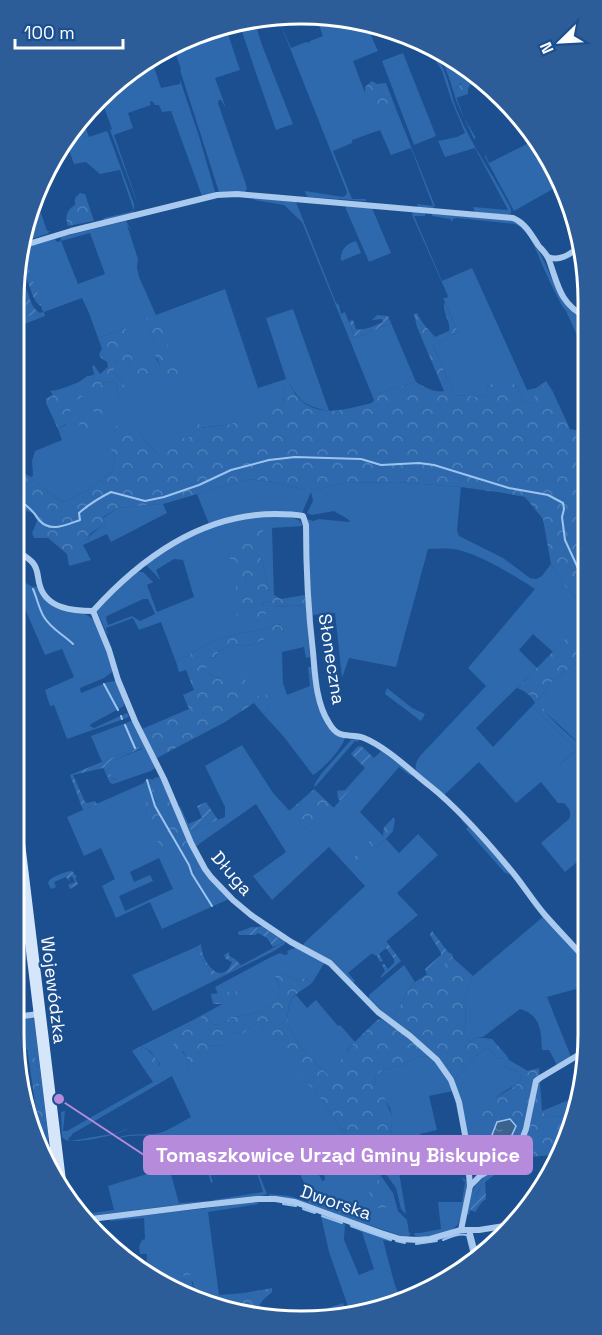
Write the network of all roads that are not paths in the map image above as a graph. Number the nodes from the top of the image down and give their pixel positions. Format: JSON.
{"nodes":[{"id":1,"x":30,"y":243,"type":"edge"},
{"id":2,"x":574,"y":250,"type":"edge"},
{"id":3,"x":548,"y":257,"type":"junction"},
{"id":4,"x":578,"y":312,"type":"edge"},
{"id":5,"x":24,"y":556,"type":"edge"},
{"id":6,"x":93,"y":611,"type":"junction"},
{"id":7,"x":24,"y":887,"type":"edge"},
{"id":8,"x":578,"y":951,"type":"edge"},
{"id":9,"x":39,"y":1014,"type":"junction"},
{"id":10,"x":24,"y":1016,"type":"edge"},
{"id":11,"x":577,"y":1056,"type":"edge"},
{"id":12,"x":58,"y":1167,"type":"edge"},
{"id":13,"x":470,"y":1186,"type":"junction"},
{"id":14,"x":94,"y":1219,"type":"edge"},
{"id":15,"x":500,"y":1227,"type":"edge"},
{"id":16,"x":461,"y":1230,"type":"junction"},
{"id":17,"x":469,"y":1230,"type":"junction"},
{"id":18,"x":474,"y":1250,"type":"edge"}],
"edges":[{"from":1,"to":3,"type":"street"},
{"from":2,"to":3,"type":"street"},
{"from":3,"to":4,"type":"street"},
{"from":5,"to":6,"type":"street"},
{"from":6,"to":8,"type":"street","name":"Słoneczna"},
{"from":6,"to":13,"type":"street","name":"Długa"},
{"from":7,"to":9,"type":"main road","name":"Wojewódzka"},
{"from":9,"to":10,"type":"street"},
{"from":9,"to":12,"type":"main road","name":"Wojewódzka"},
{"from":11,"to":13,"type":"street"},
{"from":13,"to":16,"type":"street"},
{"from":14,"to":16,"type":"street","name":"Dworska"},
{"from":15,"to":17,"type":"street","name":"Dworska"},
{"from":16,"to":17,"type":"street","name":"Dworska"},
{"from":17,"to":18,"type":"street"}]}
